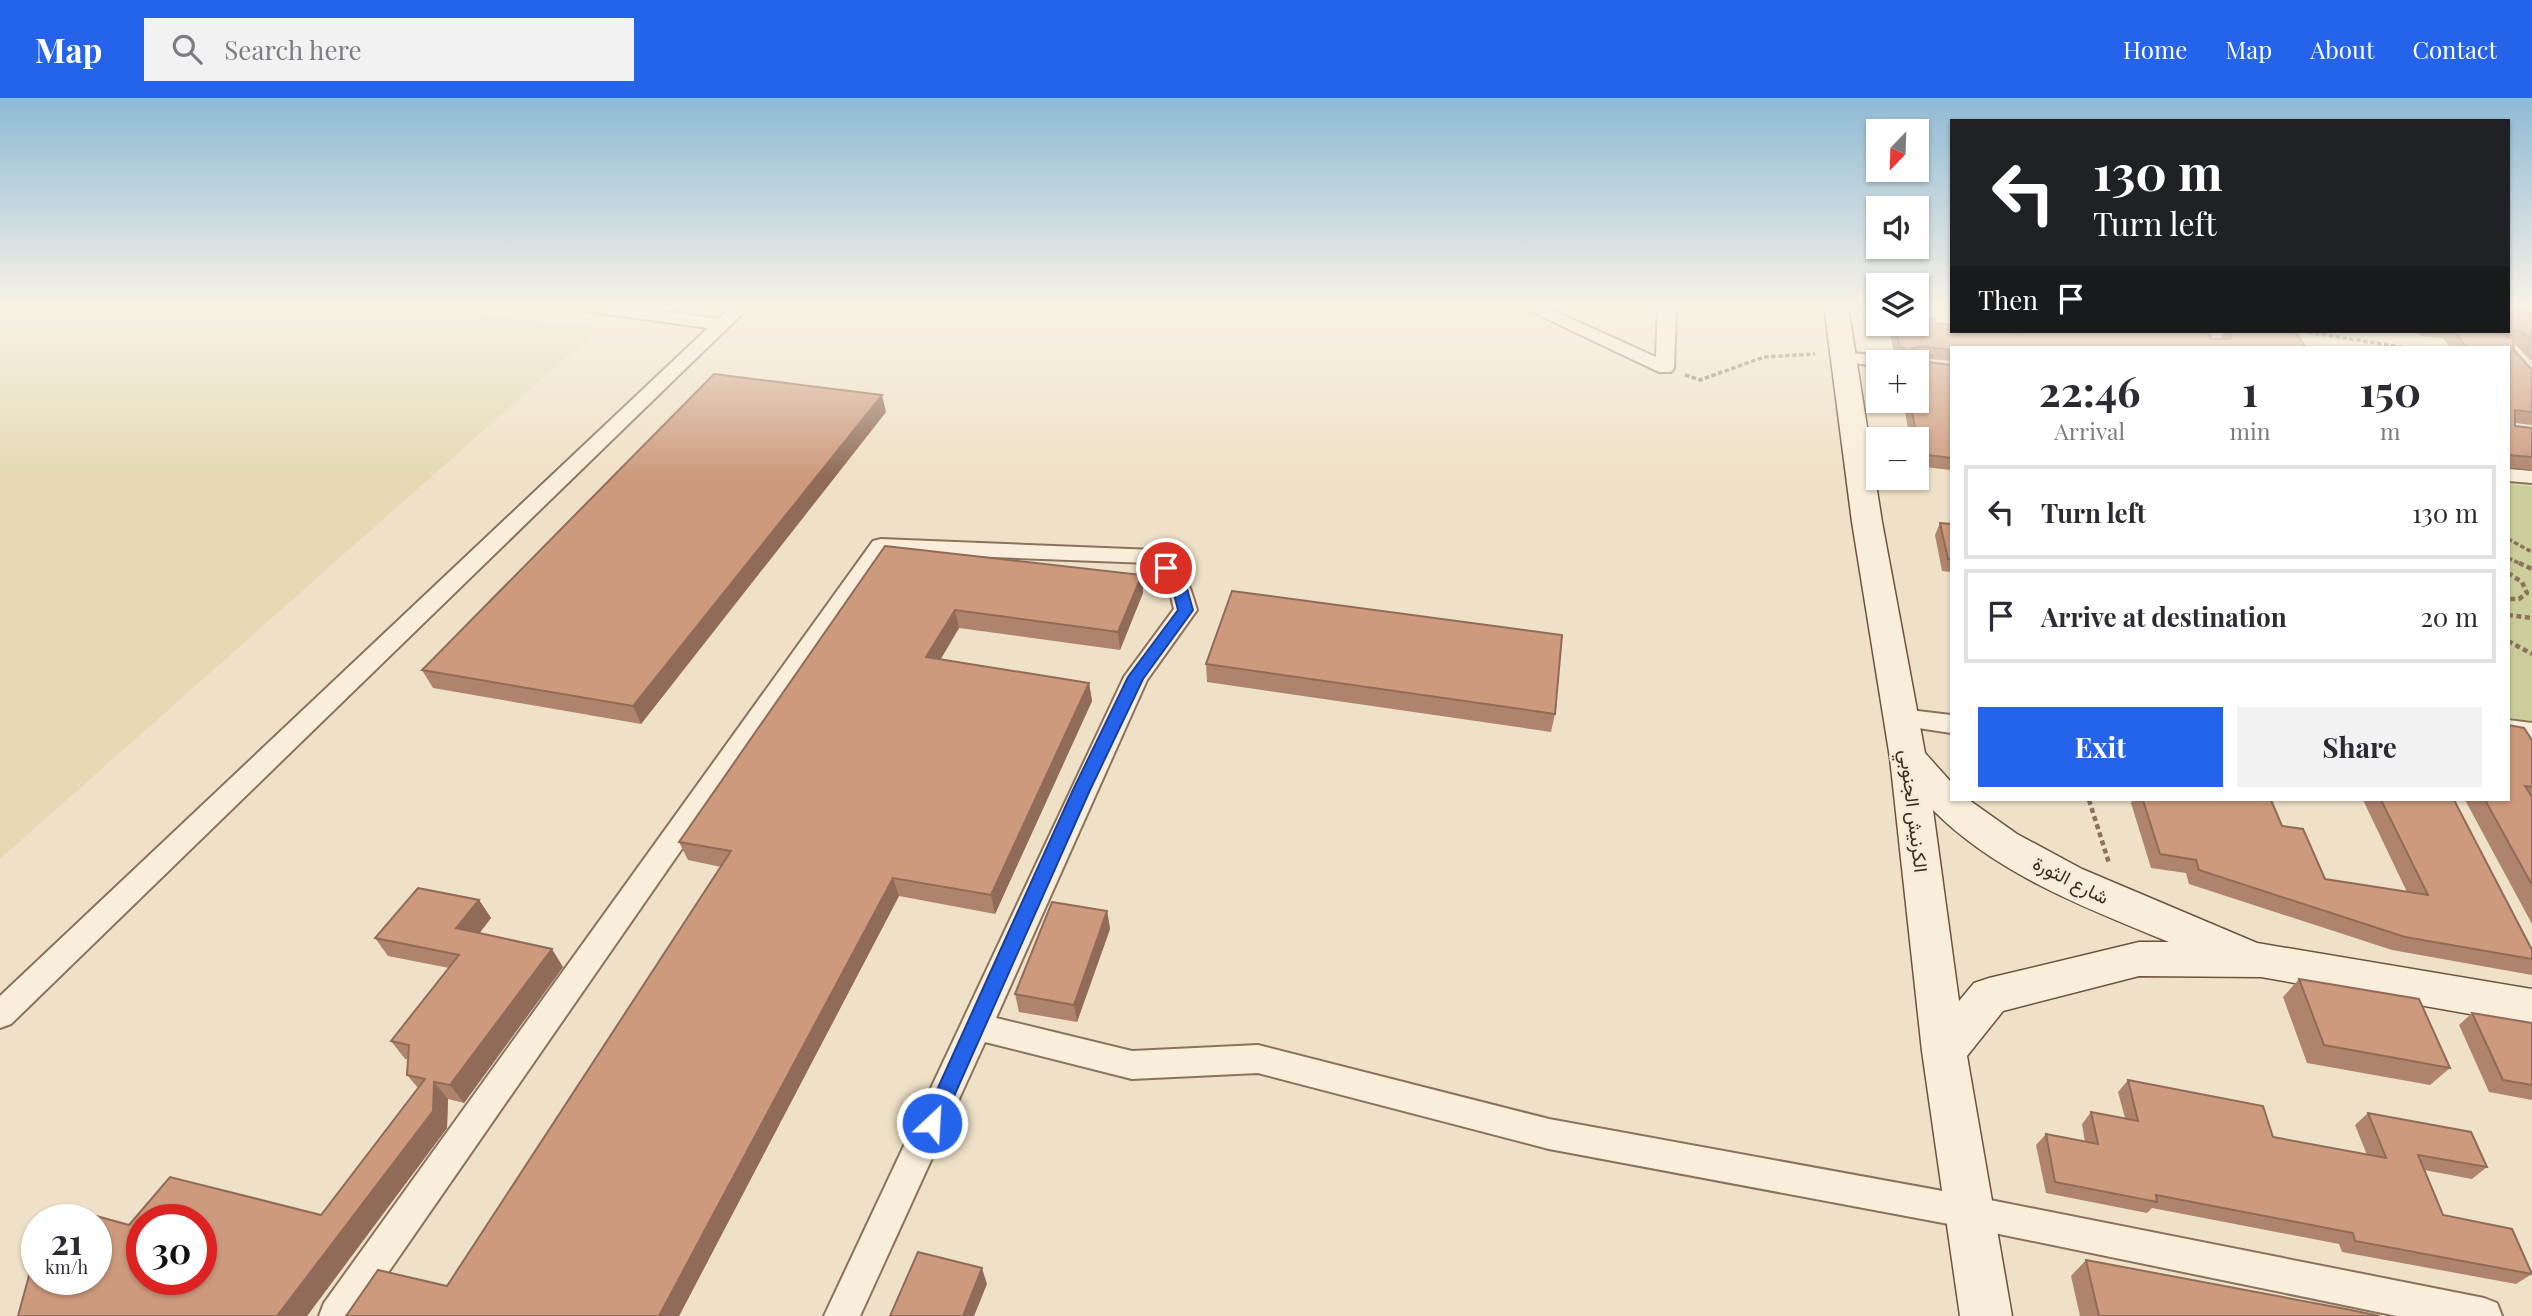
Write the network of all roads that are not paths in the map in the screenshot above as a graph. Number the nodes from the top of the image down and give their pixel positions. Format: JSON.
{"nodes":[{"id":1,"x":682,"y":363,"type":"edge"},
{"id":2,"x":1654,"y":363,"type":"edge"},
{"id":3,"x":1665,"y":363,"type":"edge"},
{"id":4,"x":1844,"y":363,"type":"edge"},
{"id":5,"x":2510,"y":475,"type":"edge"},
{"id":6,"x":2532,"y":477,"type":"edge"},
{"id":7,"x":1901,"y":718,"type":"junction"},
{"id":8,"x":1950,"y":724,"type":"edge"},
{"id":9,"x":2510,"y":729,"type":"edge"},
{"id":10,"x":2532,"y":732,"type":"edge"},
{"id":11,"x":1908,"y":758,"type":"junction"},
{"id":12,"x":2261,"y":960,"type":"junction"},
{"id":13,"x":2532,"y":1007,"type":"edge"},
{"id":14,"x":0,"y":1015,"type":"edge"},
{"id":15,"x":977,"y":1027,"type":"junction"},
{"id":16,"x":1944,"y":1051,"type":"junction"},
{"id":17,"x":1970,"y":1212,"type":"junction"},
{"id":18,"x":2320,"y":1283,"type":"junction"},
{"id":19,"x":337,"y":1316,"type":"edge"},
{"id":20,"x":842,"y":1316,"type":"edge"},
{"id":21,"x":1986,"y":1316,"type":"edge"},
{"id":22,"x":2332,"y":1316,"type":"edge"},
{"id":23,"x":2484,"y":1316,"type":"edge"}],
"edges":[{"from":1,"to":14,"type":"street"},
{"from":2,"to":3,"type":"street"},
{"from":4,"to":7,"type":"main road","name":"الكرنيش الجنوبي"},
{"from":5,"to":6,"type":"street"},
{"from":7,"to":8,"type":"street"},
{"from":7,"to":11,"type":"main road","name":"الكرنيش الجنوبي"},
{"from":9,"to":10,"type":"street"},
{"from":11,"to":12,"type":"main road","name":"شارع الثورة"},
{"from":11,"to":16,"type":"main road","name":"الكرنيش الجنوبي"},
{"from":12,"to":13,"type":"main road","name":"شارع الثورة"},
{"from":12,"to":16,"type":"main road","name":"شارع الثورة"},
{"from":15,"to":17,"type":"street"},
{"from":15,"to":19,"type":"street"},
{"from":15,"to":20,"type":"street"},
{"from":16,"to":17,"type":"main road","name":"الكرنيش الجنوبي"},
{"from":17,"to":18,"type":"street"},
{"from":17,"to":21,"type":"main road","name":"الكرنيش الجنوبي"},
{"from":18,"to":22,"type":"street"},
{"from":18,"to":23,"type":"street"}]}
